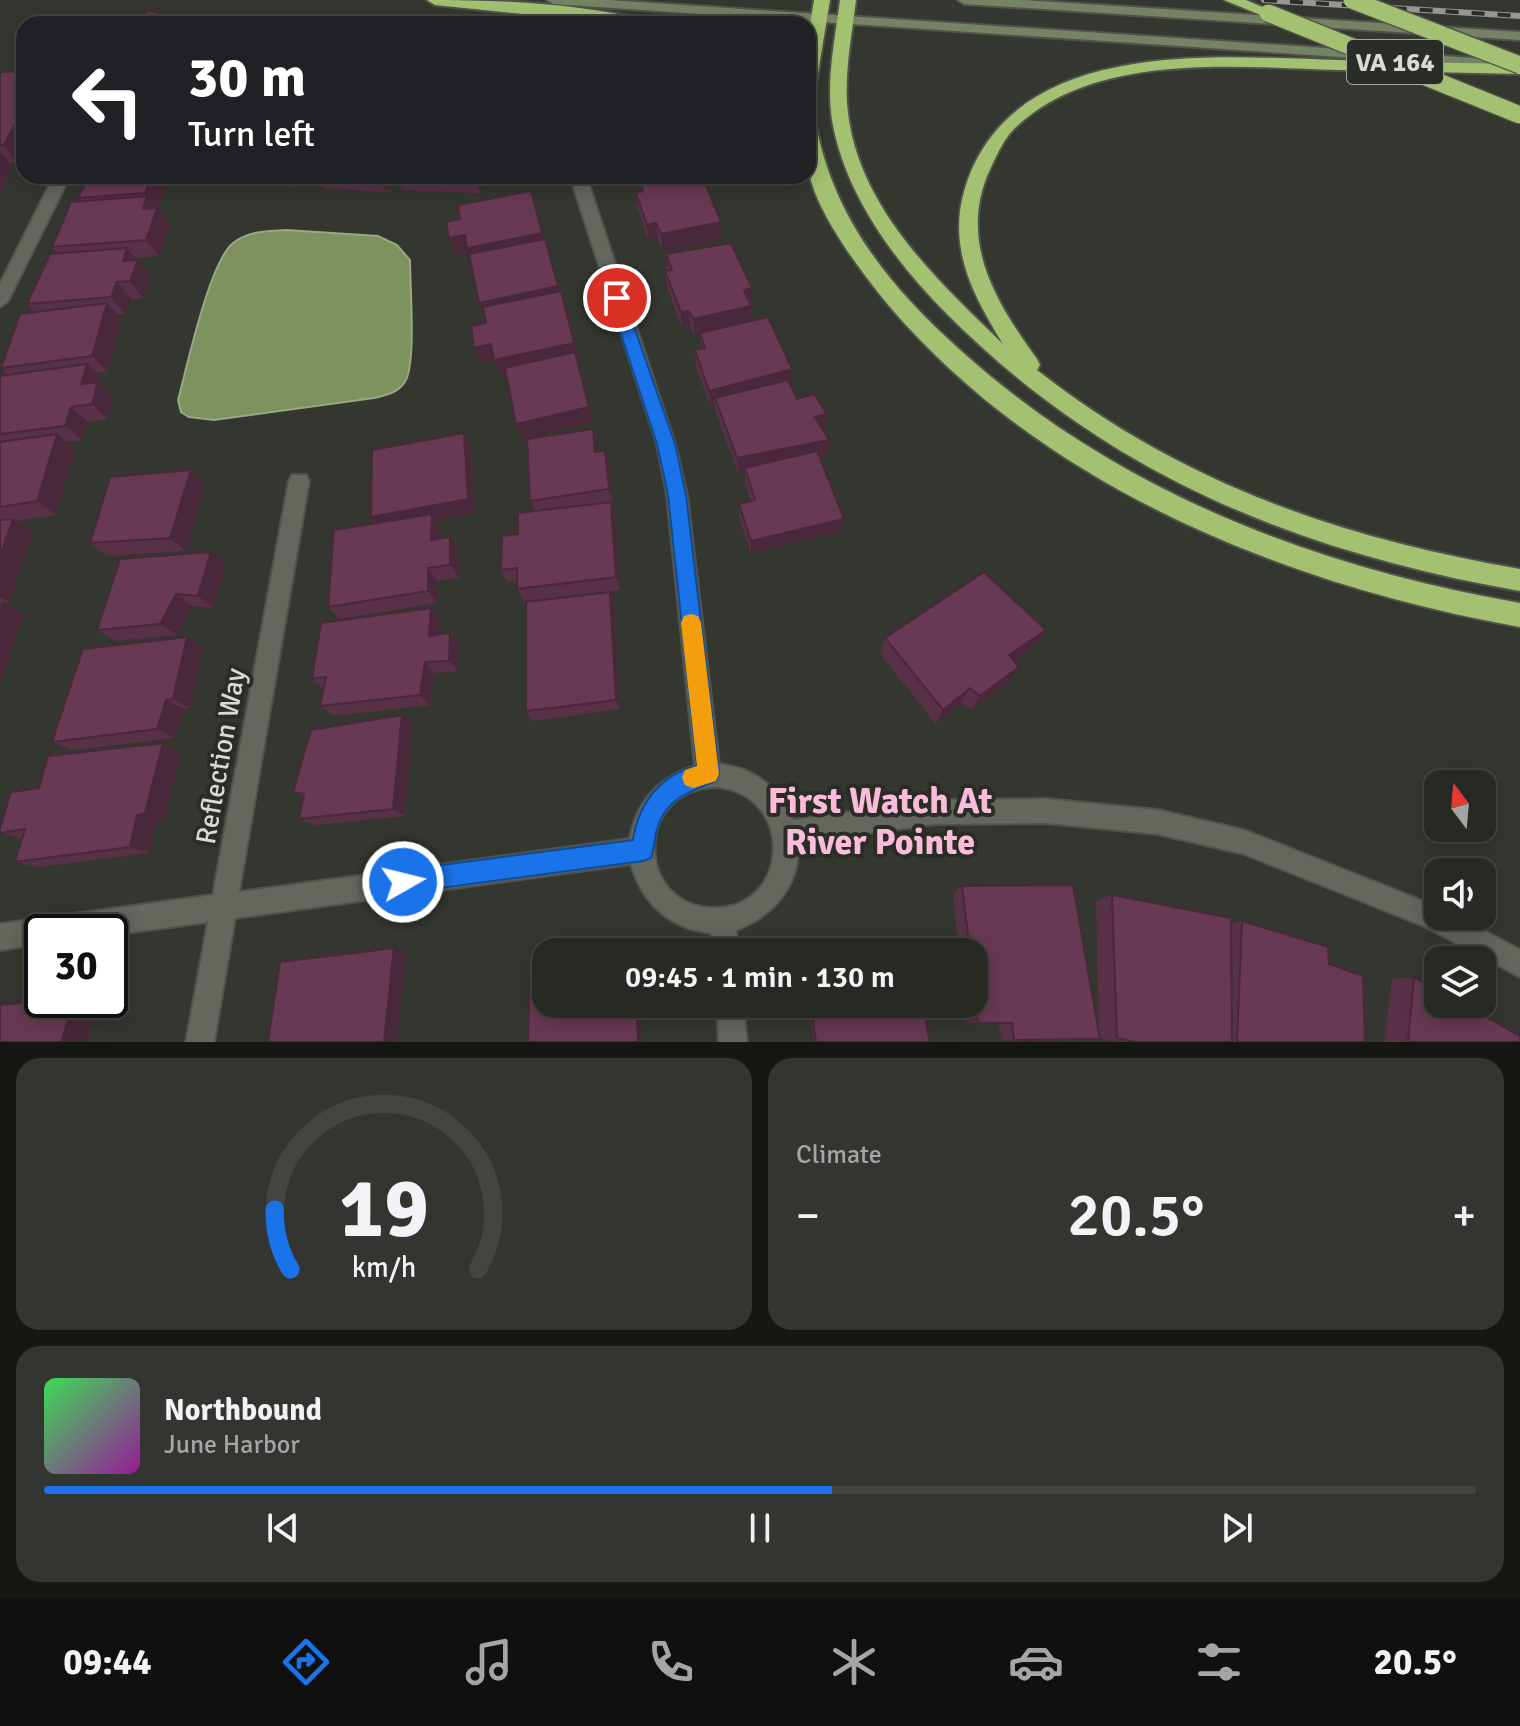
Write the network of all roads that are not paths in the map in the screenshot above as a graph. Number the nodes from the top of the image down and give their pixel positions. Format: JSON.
{"nodes":[{"id":1,"x":435,"y":0,"type":"edge"},
{"id":2,"x":553,"y":0,"type":"edge"},
{"id":3,"x":822,"y":0,"type":"edge"},
{"id":4,"x":964,"y":0,"type":"edge"},
{"id":5,"x":1232,"y":0,"type":"edge"},
{"id":6,"x":1352,"y":0,"type":"edge"},
{"id":7,"x":847,"y":10,"type":"edge"},
{"id":8,"x":604,"y":16,"type":"edge"},
{"id":9,"x":789,"y":16,"type":"edge"},
{"id":10,"x":816,"y":18,"type":"edge"},
{"id":11,"x":819,"y":18,"type":"junction"},
{"id":12,"x":816,"y":36,"type":"edge"},
{"id":13,"x":1520,"y":36,"type":"edge"},
{"id":14,"x":1520,"y":66,"type":"edge"},
{"id":15,"x":1520,"y":115,"type":"edge"},
{"id":16,"x":816,"y":161,"type":"edge"},
{"id":17,"x":58,"y":184,"type":"edge"},
{"id":18,"x":581,"y":184,"type":"edge"},
{"id":19,"x":0,"y":301,"type":"edge"},
{"id":20,"x":1052,"y":397,"type":"junction"},
{"id":21,"x":299,"y":481,"type":"dead end"},
{"id":22,"x":1520,"y":580,"type":"edge"},
{"id":23,"x":1520,"y":615,"type":"edge"},
{"id":24,"x":708,"y":774,"type":"junction"},
{"id":25,"x":784,"y":833,"type":"junction"},
{"id":26,"x":643,"y":850,"type":"junction"},
{"id":27,"x":224,"y":906,"type":"junction"},
{"id":28,"x":723,"y":921,"type":"junction"},
{"id":29,"x":0,"y":937,"type":"edge"},
{"id":30,"x":724,"y":938,"type":"edge"},
{"id":31,"x":1520,"y":964,"type":"edge"},
{"id":32,"x":731,"y":1018,"type":"edge"},
{"id":33,"x":200,"y":1042,"type":"edge"},
{"id":34,"x":733,"y":1042,"type":"edge"}],
"edges":[{"from":1,"to":8,"type":"highway"},
{"from":2,"to":9,"type":"street"},
{"from":3,"to":11,"type":"highway"},
{"from":4,"to":13,"type":"street"},
{"from":5,"to":15,"type":"highway","number":"VA 164","bridge":true},
{"from":6,"to":14,"type":"highway","number":"VA 164","bridge":true},
{"from":7,"to":11,"type":"street"},
{"from":7,"to":14,"type":"street"},
{"from":7,"to":20,"type":"highway"},
{"from":10,"to":11,"type":"street"},
{"from":11,"to":12,"type":"highway"},
{"from":14,"to":20,"type":"highway"},
{"from":16,"to":23,"type":"highway"},
{"from":17,"to":19,"type":"street"},
{"from":18,"to":24,"type":"street"},
{"from":20,"to":22,"type":"highway"},
{"from":21,"to":27,"type":"street","name":"Reflection Way"},
{"from":24,"to":25,"type":"street"},
{"from":24,"to":26,"type":"street"},
{"from":25,"to":28,"type":"street"},
{"from":25,"to":31,"type":"street"},
{"from":26,"to":27,"type":"street"},
{"from":26,"to":28,"type":"street"},
{"from":27,"to":29,"type":"street"},
{"from":27,"to":33,"type":"street","name":"Reflection Way"},
{"from":28,"to":30,"type":"street"},
{"from":32,"to":34,"type":"street"}]}
